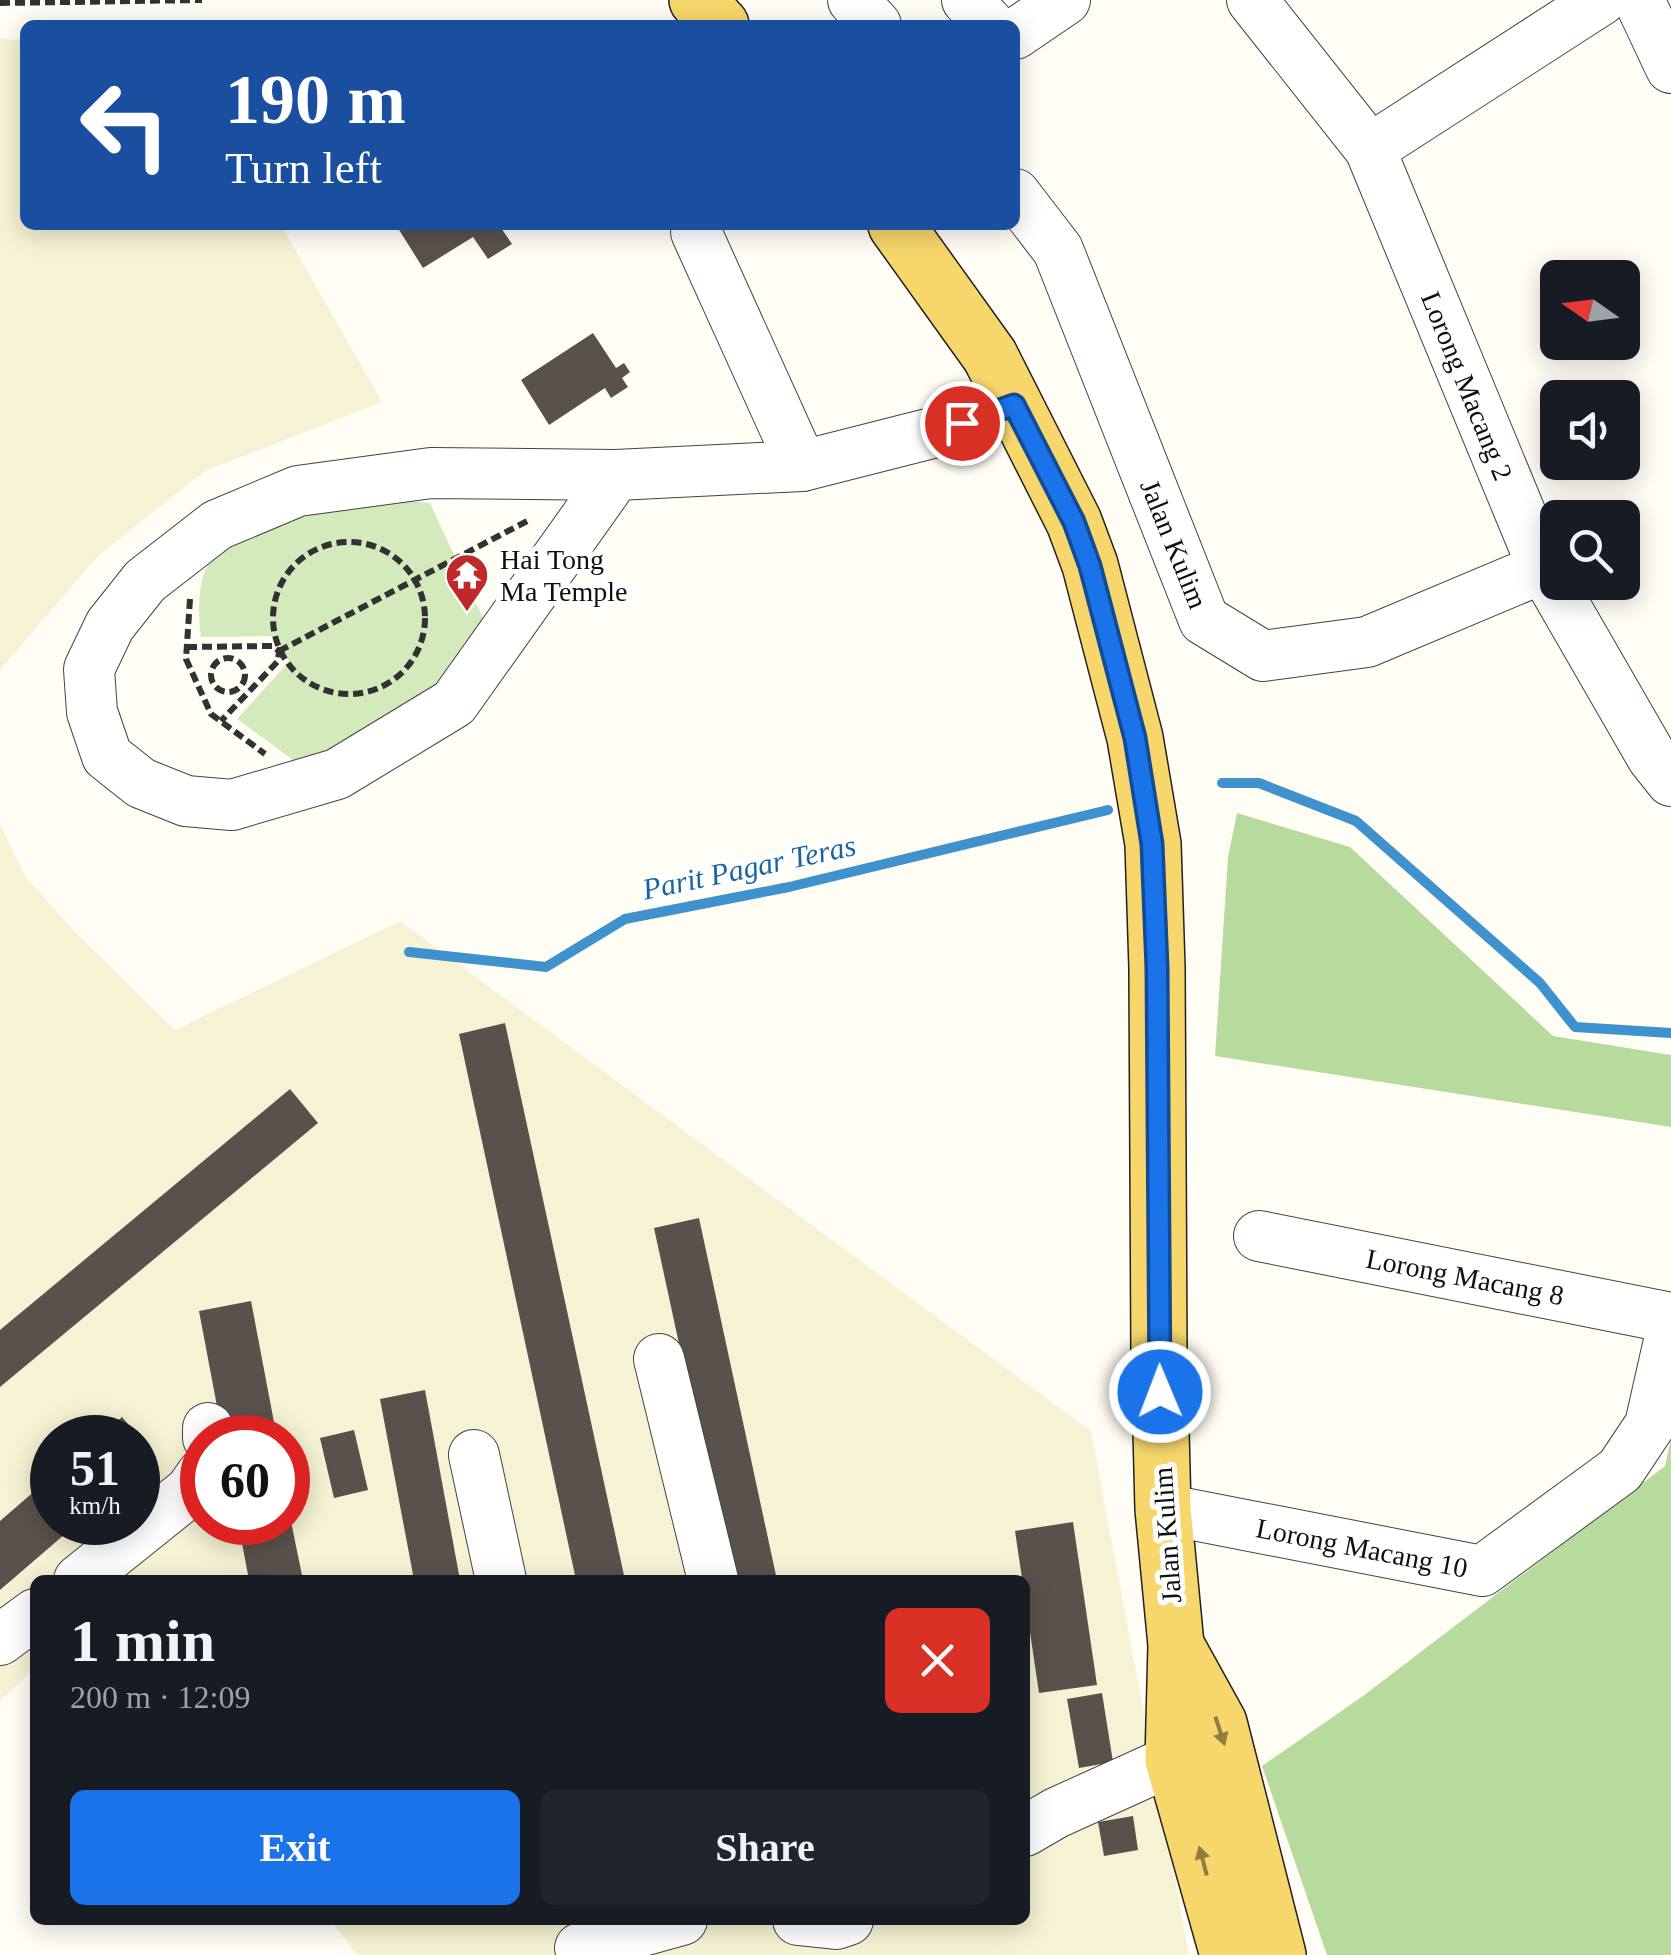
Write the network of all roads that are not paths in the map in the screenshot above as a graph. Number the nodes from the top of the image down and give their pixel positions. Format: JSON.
{"nodes":[{"id":1,"x":697,"y":0,"type":"edge"},
{"id":2,"x":853,"y":0,"type":"edge"},
{"id":3,"x":967,"y":0,"type":"edge"},
{"id":4,"x":1065,"y":0,"type":"edge"},
{"id":5,"x":1252,"y":0,"type":"edge"},
{"id":6,"x":1601,"y":0,"type":"edge"},
{"id":7,"x":1639,"y":0,"type":"edge"},
{"id":8,"x":716,"y":20,"type":"edge"},
{"id":9,"x":871,"y":20,"type":"edge"},
{"id":10,"x":985,"y":20,"type":"edge"},
{"id":11,"x":1020,"y":31,"type":"edge"},
{"id":12,"x":1671,"y":68,"type":"edge"},
{"id":13,"x":1370,"y":149,"type":"junction"},
{"id":14,"x":1020,"y":201,"type":"edge"},
{"id":15,"x":900,"y":230,"type":"edge"},
{"id":16,"x":696,"y":232,"type":"dead end"},
{"id":17,"x":1014,"y":405,"type":"junction"},
{"id":18,"x":802,"y":466,"type":"junction"},
{"id":19,"x":616,"y":475,"type":"junction"},
{"id":20,"x":1540,"y":561,"type":"edge"},
{"id":21,"x":1540,"y":569,"type":"edge"},
{"id":22,"x":1561,"y":600,"type":"edge"},
{"id":23,"x":1671,"y":781,"type":"edge"},
{"id":24,"x":1259,"y":1236,"type":"dead end"},
{"id":25,"x":1671,"y":1318,"type":"edge"},
{"id":26,"x":1671,"y":1332,"type":"edge"},
{"id":27,"x":659,"y":1358,"type":"dead end"},
{"id":28,"x":474,"y":1455,"type":"dead end"},
{"id":29,"x":180,"y":1499,"type":"edge"},
{"id":30,"x":1162,"y":1509,"type":"junction"},
{"id":31,"x":85,"y":1575,"type":"edge"},
{"id":32,"x":500,"y":1575,"type":"edge"},
{"id":33,"x":712,"y":1575,"type":"edge"},
{"id":34,"x":30,"y":1618,"type":"edge"},
{"id":35,"x":0,"y":1640,"type":"edge"},
{"id":36,"x":1176,"y":1644,"type":"junction"},
{"id":37,"x":1174,"y":1760,"type":"junction"},
{"id":38,"x":1030,"y":1828,"type":"edge"},
{"id":39,"x":657,"y":1925,"type":"edge"},
{"id":40,"x":578,"y":1941,"type":"edge"},
{"id":41,"x":1228,"y":1955,"type":"edge"},
{"id":42,"x":1278,"y":1955,"type":"edge"}],
"edges":[{"from":1,"to":8,"type":"main road"},
{"from":2,"to":9,"type":"street"},
{"from":3,"to":10,"type":"street"},
{"from":4,"to":11,"type":"street"},
{"from":5,"to":13,"type":"street","name":"Lorong Macang 2"},
{"from":6,"to":13,"type":"street"},
{"from":7,"to":12,"type":"street"},
{"from":13,"to":20,"type":"street","name":"Lorong Macang 2"},
{"from":14,"to":21,"type":"street","name":"Jalan Kulim"},
{"from":15,"to":17,"type":"main road","name":"Jalan Kulim"},
{"from":16,"to":18,"type":"street"},
{"from":17,"to":18,"type":"street"},
{"from":17,"to":30,"type":"main road","name":"Jalan Kulim"},
{"from":18,"to":19,"type":"street"},
{"from":19,"to":19,"type":"street"},
{"from":22,"to":23,"type":"street","name":"Lorong Macang 2"},
{"from":24,"to":25,"type":"street","name":"Lorong Macang 8"},
{"from":26,"to":30,"type":"street","name":"Lorong Macang 10"},
{"from":27,"to":33,"type":"street"},
{"from":28,"to":32,"type":"street"},
{"from":29,"to":31,"type":"street"},
{"from":30,"to":36,"type":"main road","name":"Jalan Kulim"},
{"from":34,"to":35,"type":"street"},
{"from":36,"to":37,"type":"main road","name":"Jalan Kulim"},
{"from":36,"to":42,"type":"main road","name":"Jalan Kulim","one_way":true},
{"from":37,"to":38,"type":"street"},
{"from":41,"to":37,"type":"main road","name":"Jalan Kulim","one_way":true},
{"from":39,"to":40,"type":"street"}]}
